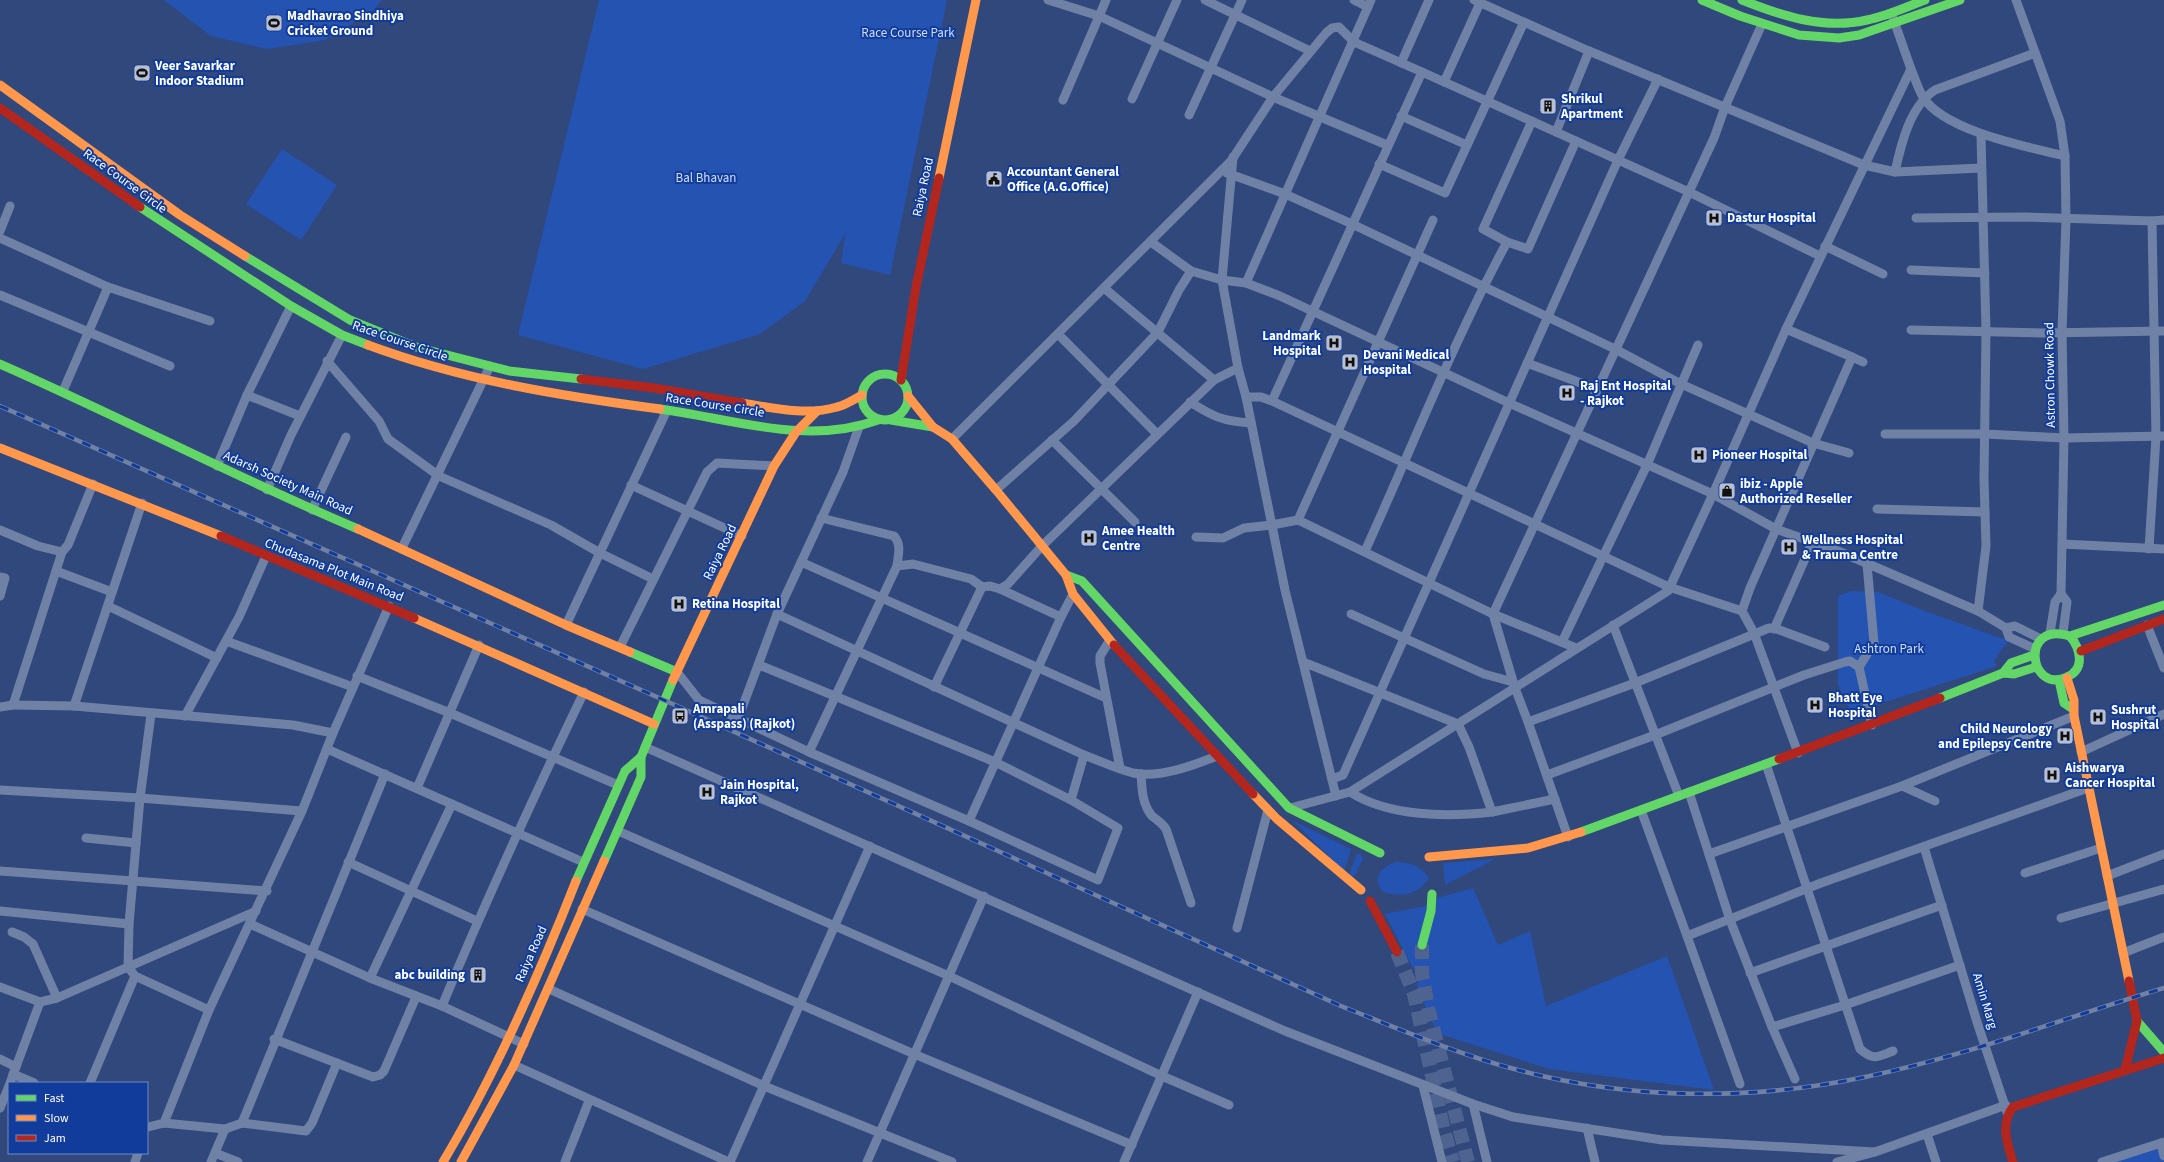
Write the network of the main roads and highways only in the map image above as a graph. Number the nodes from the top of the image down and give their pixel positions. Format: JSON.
{"nodes":[{"id":1,"x":976,"y":0,"type":"edge"},
{"id":2,"x":1702,"y":0,"type":"edge"},
{"id":3,"x":1960,"y":0,"type":"edge"},
{"id":4,"x":1747,"y":1,"type":"edge"},
{"id":5,"x":1920,"y":1,"type":"edge"},
{"id":6,"x":0,"y":85,"type":"edge"},
{"id":7,"x":0,"y":108,"type":"edge"},
{"id":8,"x":0,"y":364,"type":"edge"},
{"id":9,"x":901,"y":380,"type":"junction"},
{"id":10,"x":862,"y":395,"type":"junction"},
{"id":11,"x":908,"y":396,"type":"junction"},
{"id":12,"x":817,"y":411,"type":"junction"},
{"id":13,"x":878,"y":420,"type":"junction"},
{"id":14,"x":891,"y":420,"type":"junction"},
{"id":15,"x":933,"y":427,"type":"junction"},
{"id":16,"x":796,"y":432,"type":"junction"},
{"id":17,"x":0,"y":448,"type":"edge"},
{"id":18,"x":1066,"y":575,"type":"junction"},
{"id":19,"x":2164,"y":605,"type":"edge"},
{"id":20,"x":2164,"y":619,"type":"edge"},
{"id":21,"x":2067,"y":635,"type":"junction"},
{"id":22,"x":2080,"y":651,"type":"junction"},
{"id":23,"x":2034,"y":652,"type":"junction"},
{"id":24,"x":2036,"y":667,"type":"junction"},
{"id":25,"x":677,"y":672,"type":"junction"},
{"id":26,"x":2003,"y":673,"type":"junction"},
{"id":27,"x":2063,"y":679,"type":"junction"},
{"id":28,"x":654,"y":724,"type":"junction"},
{"id":29,"x":641,"y":757,"type":"junction"},
{"id":30,"x":1380,"y":853,"type":"dead end"},
{"id":31,"x":1429,"y":857,"type":"dead end"},
{"id":32,"x":1361,"y":890,"type":"dead end"},
{"id":33,"x":1432,"y":894,"type":"dead end"},
{"id":34,"x":1370,"y":901,"type":"dead end"},
{"id":35,"x":1422,"y":945,"type":"tunnel mouth"},
{"id":36,"x":1397,"y":952,"type":"tunnel mouth"},
{"id":37,"x":2137,"y":1021,"type":"junction"},
{"id":38,"x":2164,"y":1052,"type":"edge"},
{"id":39,"x":2164,"y":1058,"type":"edge"},
{"id":40,"x":2125,"y":1070,"type":"junction"},
{"id":41,"x":2006,"y":1125,"type":"junction"},
{"id":42,"x":443,"y":1162,"type":"edge"},
{"id":43,"x":461,"y":1162,"type":"edge"},
{"id":44,"x":2012,"y":1162,"type":"edge"},
{"id":45,"x":2019,"y":1162,"type":"edge"}],
"edges":[{"from":1,"to":9,"type":"main road","name":"Raiya Road"},
{"from":2,"to":3,"type":"main road"},
{"from":4,"to":5,"type":"main road"},
{"from":6,"to":12,"type":"main road","name":"Race Course Circle"},
{"from":7,"to":16,"type":"main road","name":"Race Course Circle"},
{"from":8,"to":25,"type":"main road","name":"Adarsh Society Main Road"},
{"from":9,"to":10,"type":"main road"},
{"from":9,"to":11,"type":"main road"},
{"from":10,"to":12,"type":"main road","name":"Race Course Circle"},
{"from":10,"to":13,"type":"main road"},
{"from":11,"to":14,"type":"main road"},
{"from":11,"to":15,"type":"main road"},
{"from":12,"to":16,"type":"main road","name":"Raiya Road"},
{"from":13,"to":14,"type":"main road"},
{"from":13,"to":16,"type":"main road","name":"Race Course Circle"},
{"from":14,"to":15,"type":"main road"},
{"from":15,"to":18,"type":"main road"},
{"from":16,"to":25,"type":"main road","name":"Raiya Road"},
{"from":17,"to":28,"type":"main road","name":"Chudasama Plot Main Road"},
{"from":18,"to":30,"type":"main road"},
{"from":18,"to":32,"type":"main road"},
{"from":19,"to":21,"type":"main road"},
{"from":20,"to":22,"type":"main road"},
{"from":21,"to":22,"type":"main road"},
{"from":21,"to":23,"type":"main road"},
{"from":22,"to":27,"type":"main road"},
{"from":23,"to":24,"type":"main road"},
{"from":23,"to":26,"type":"main road"},
{"from":24,"to":26,"type":"main road"},
{"from":24,"to":27,"type":"main road"},
{"from":25,"to":28,"type":"main road","name":"Raiya Road"},
{"from":26,"to":31,"type":"main road"},
{"from":27,"to":37,"type":"main road"},
{"from":28,"to":29,"type":"main road","name":"Raiya Road"},
{"from":29,"to":42,"type":"main road","name":"Raiya Road"},
{"from":29,"to":43,"type":"main road","name":"Raiya Road"},
{"from":33,"to":35,"type":"main road"},
{"from":34,"to":36,"type":"main road"},
{"from":37,"to":38,"type":"main road"},
{"from":37,"to":40,"type":"main road"},
{"from":39,"to":40,"type":"main road"},
{"from":40,"to":41,"type":"main road","name":"Amin Marg"},
{"from":41,"to":44,"type":"main road"},
{"from":41,"to":45,"type":"main road","name":"Amin Marg"}]}
